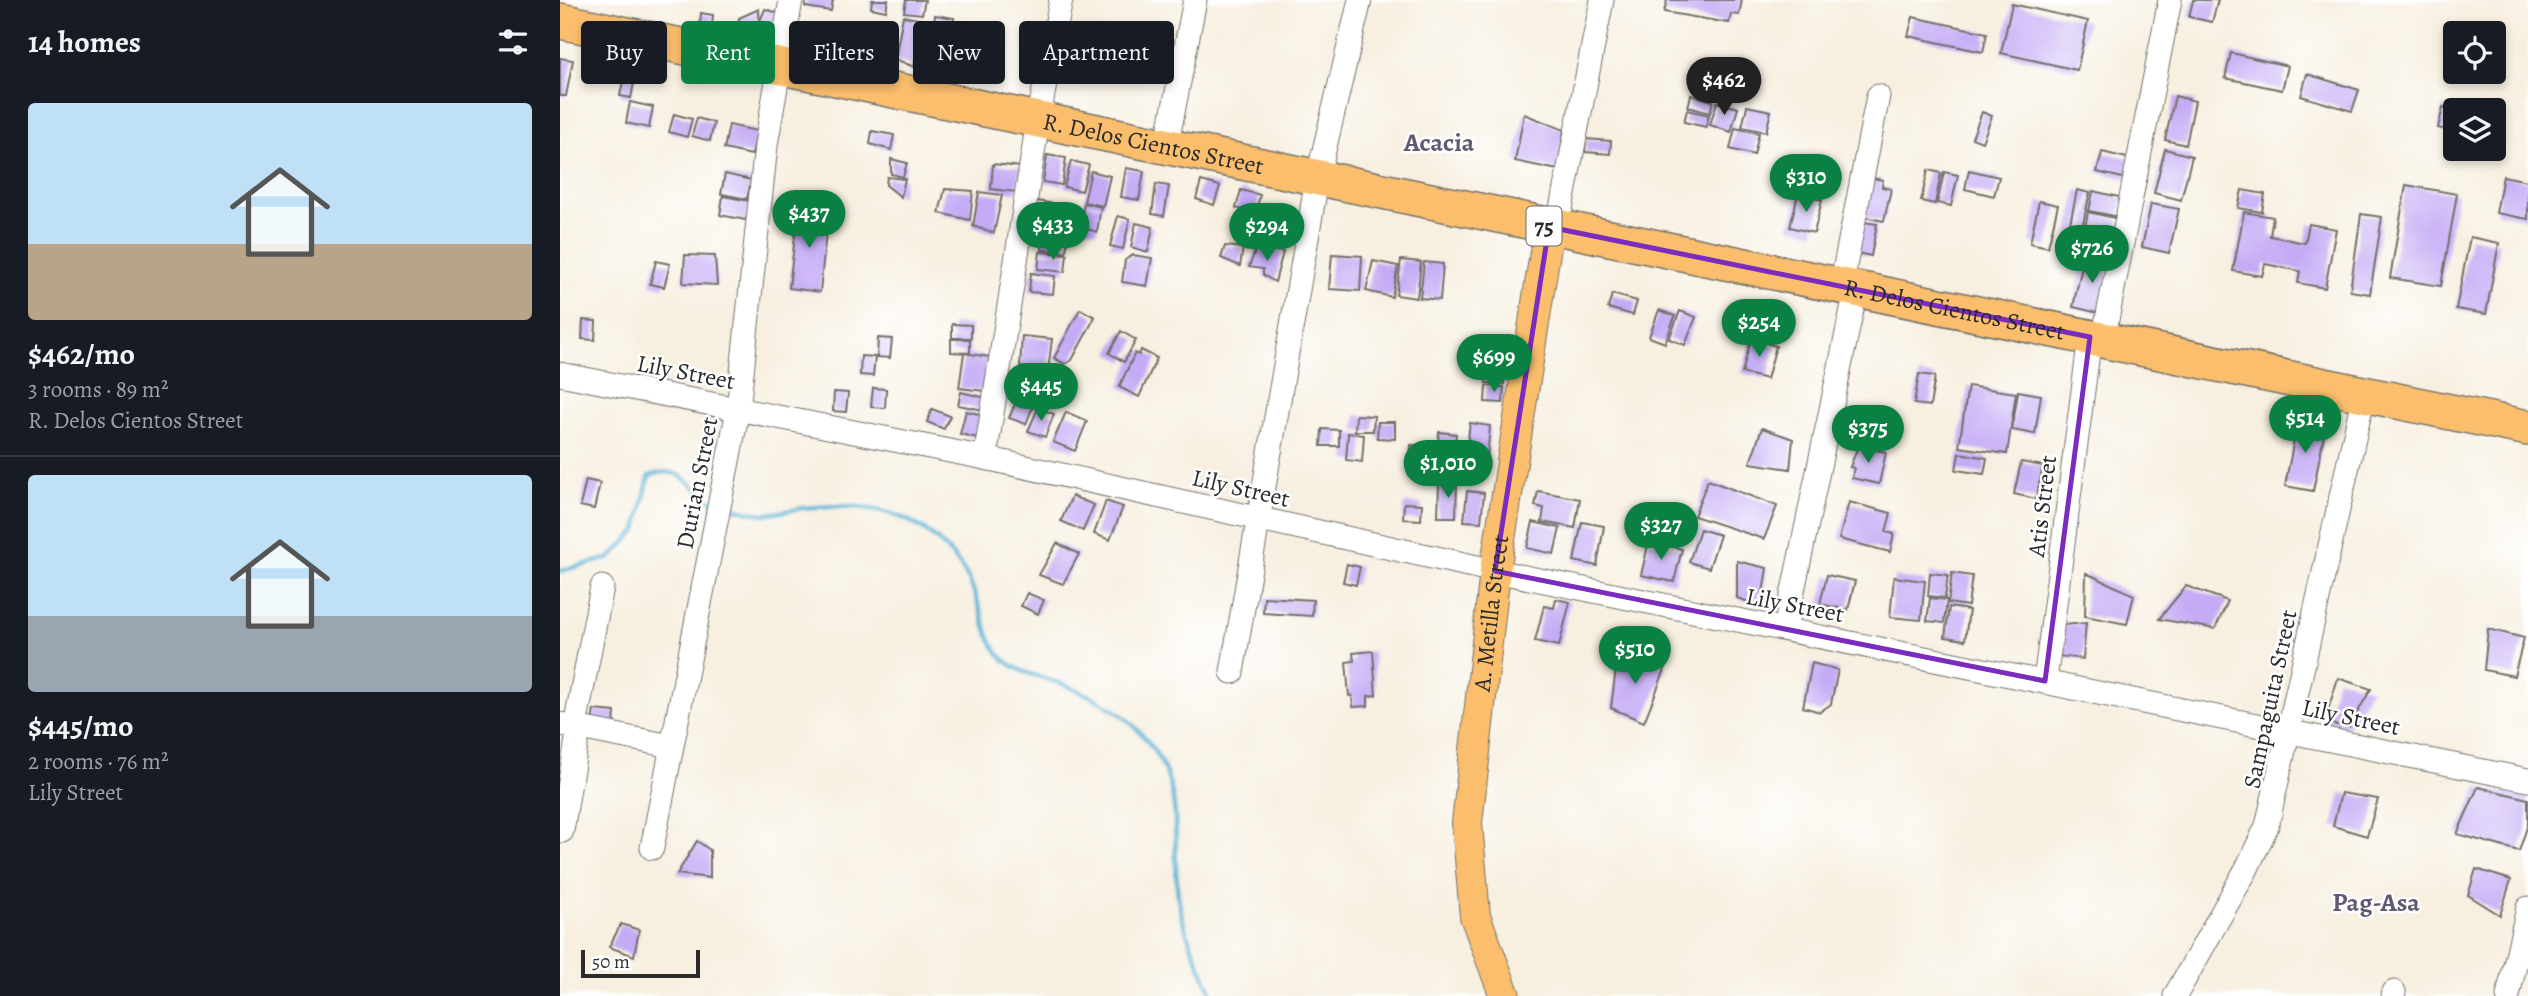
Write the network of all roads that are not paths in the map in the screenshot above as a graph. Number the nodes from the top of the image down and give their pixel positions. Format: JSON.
{"nodes":[{"id":1,"x":791,"y":0,"type":"edge"},
{"id":2,"x":1061,"y":0,"type":"edge"},
{"id":3,"x":1195,"y":0,"type":"edge"},
{"id":4,"x":1360,"y":0,"type":"edge"},
{"id":5,"x":1602,"y":0,"type":"edge"},
{"id":6,"x":2170,"y":0,"type":"edge"},
{"id":7,"x":560,"y":21,"type":"edge"},
{"id":8,"x":780,"y":66,"type":"junction"},
{"id":9,"x":1878,"y":96,"type":"dead end"},
{"id":10,"x":1038,"y":121,"type":"junction"},
{"id":11,"x":1166,"y":148,"type":"junction"},
{"id":12,"x":1317,"y":180,"type":"junction"},
{"id":13,"x":1553,"y":228,"type":"junction"},
{"id":14,"x":1849,"y":288,"type":"junction"},
{"id":15,"x":2096,"y":339,"type":"junction"},
{"id":16,"x":560,"y":374,"type":"edge"},
{"id":17,"x":2364,"y":394,"type":"junction"},
{"id":18,"x":738,"y":410,"type":"junction"},
{"id":19,"x":2528,"y":428,"type":"edge"},
{"id":20,"x":985,"y":458,"type":"junction"},
{"id":21,"x":1258,"y":519,"type":"junction"},
{"id":22,"x":1495,"y":571,"type":"junction"},
{"id":23,"x":602,"y":587,"type":"dead end"},
{"id":24,"x":1785,"y":629,"type":"junction"},
{"id":25,"x":1232,"y":672,"type":"dead end"},
{"id":26,"x":2045,"y":681,"type":"junction"},
{"id":27,"x":571,"y":726,"type":"edge"},
{"id":28,"x":2290,"y":731,"type":"junction"},
{"id":29,"x":671,"y":746,"type":"junction"},
{"id":30,"x":2528,"y":780,"type":"edge"},
{"id":31,"x":562,"y":831,"type":"edge"},
{"id":32,"x":652,"y":848,"type":"dead end"},
{"id":33,"x":2528,"y":908,"type":"edge"},
{"id":34,"x":1505,"y":996,"type":"edge"},
{"id":35,"x":2175,"y":996,"type":"edge"},
{"id":36,"x":2508,"y":996,"type":"edge"}],
"edges":[{"from":1,"to":8,"type":"street","name":"Durian Street"},
{"from":2,"to":10,"type":"street"},
{"from":3,"to":11,"type":"street"},
{"from":4,"to":12,"type":"street"},
{"from":5,"to":13,"type":"street"},
{"from":6,"to":15,"type":"street","name":"Atis Street"},
{"from":7,"to":8,"type":"highway","name":"R. Delos Cientos Street","number":"75"},
{"from":8,"to":10,"type":"highway","name":"R. Delos Cientos Street","number":"75"},
{"from":8,"to":18,"type":"street","name":"Durian Street"},
{"from":9,"to":14,"type":"street"},
{"from":10,"to":11,"type":"highway","name":"R. Delos Cientos Street","number":"75"},
{"from":10,"to":20,"type":"street"},
{"from":11,"to":12,"type":"highway","name":"R. Delos Cientos Street","number":"75"},
{"from":12,"to":13,"type":"highway","name":"R. Delos Cientos Street","number":"75"},
{"from":12,"to":21,"type":"street"},
{"from":13,"to":14,"type":"highway","name":"R. Delos Cientos Street","number":"75"},
{"from":13,"to":22,"type":"main road","name":"A. Metilla Street"},
{"from":14,"to":15,"type":"highway","name":"R. Delos Cientos Street","number":"75"},
{"from":14,"to":24,"type":"street"},
{"from":15,"to":17,"type":"highway","name":"R. Delos Cientos Street","number":"75"},
{"from":15,"to":26,"type":"street","name":"Atis Street"},
{"from":16,"to":18,"type":"street","name":"Lily Street"},
{"from":17,"to":19,"type":"highway","name":"R. Delos Cientos Street","number":"75"},
{"from":17,"to":28,"type":"street","name":"Sampaguita Street"},
{"from":18,"to":20,"type":"street","name":"Lily Street"},
{"from":18,"to":29,"type":"street","name":"Durian Street"},
{"from":20,"to":21,"type":"street","name":"Lily Street"},
{"from":21,"to":22,"type":"street","name":"Lily Street"},
{"from":21,"to":25,"type":"street"},
{"from":22,"to":24,"type":"street","name":"Lily Street"},
{"from":22,"to":34,"type":"main road","name":"A. Metilla Street"},
{"from":23,"to":27,"type":"street"},
{"from":24,"to":26,"type":"street","name":"Lily Street"},
{"from":26,"to":28,"type":"street","name":"Lily Street"},
{"from":27,"to":29,"type":"street"},
{"from":27,"to":31,"type":"street"},
{"from":28,"to":30,"type":"street","name":"Lily Street"},
{"from":28,"to":35,"type":"street","name":"Sampaguita Street"},
{"from":29,"to":32,"type":"street","name":"Durian Street"},
{"from":33,"to":36,"type":"street"}]}
